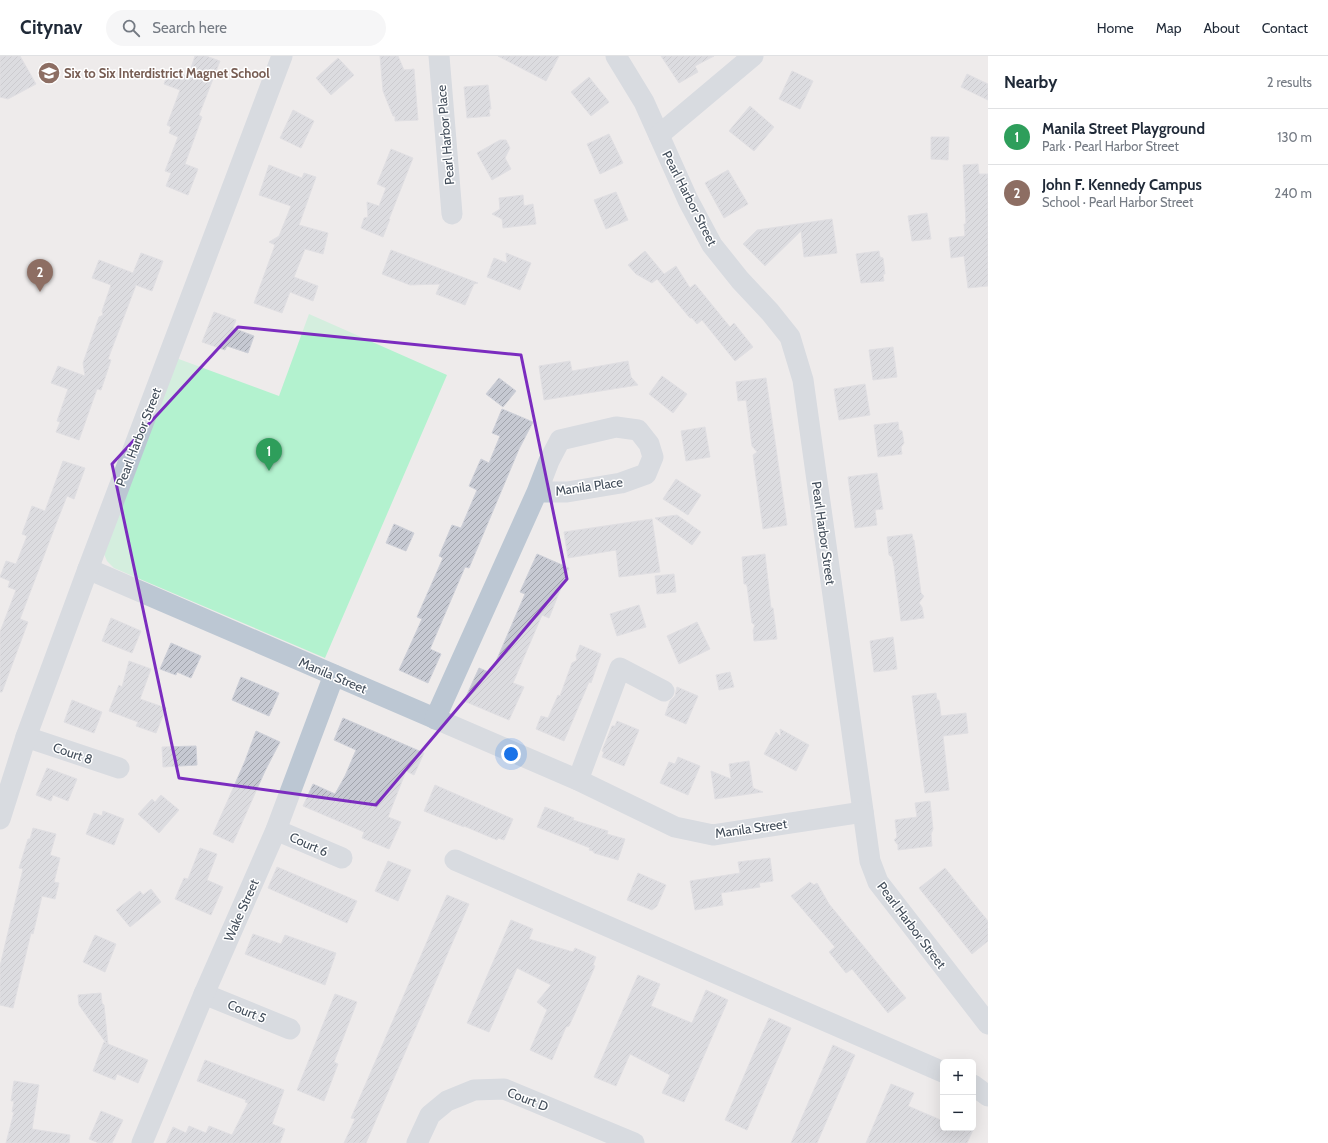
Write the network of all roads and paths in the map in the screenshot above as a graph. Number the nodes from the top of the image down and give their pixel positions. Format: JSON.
{"nodes":[{"id":1,"x":282,"y":56,"type":"edge"},
{"id":2,"x":439,"y":56,"type":"edge"},
{"id":3,"x":616,"y":56,"type":"edge"},
{"id":4,"x":753,"y":56,"type":"edge"},
{"id":5,"x":659,"y":135,"type":"junction"},
{"id":6,"x":452,"y":214,"type":"dead end"},
{"id":7,"x":537,"y":492,"type":"junction"},
{"id":8,"x":88,"y":569,"type":"junction"},
{"id":9,"x":334,"y":676,"type":"junction"},
{"id":10,"x":664,"y":691,"type":"dead end"},
{"id":11,"x":435,"y":719,"type":"junction"},
{"id":12,"x":26,"y":737,"type":"junction"},
{"id":13,"x":119,"y":768,"type":"dead end"},
{"id":14,"x":578,"y":780,"type":"junction"},
{"id":15,"x":863,"y":812,"type":"junction"},
{"id":16,"x":0,"y":819,"type":"edge"},
{"id":17,"x":276,"y":830,"type":"junction"},
{"id":18,"x":342,"y":858,"type":"dead end"},
{"id":19,"x":455,"y":860,"type":"dead end"},
{"id":20,"x":204,"y":994,"type":"junction"},
{"id":21,"x":988,"y":1024,"type":"edge"},
{"id":22,"x":290,"y":1029,"type":"dead end"},
{"id":23,"x":940,"y":1071,"type":"edge"},
{"id":24,"x":976,"y":1087,"type":"edge"},
{"id":25,"x":988,"y":1096,"type":"edge"},
{"id":26,"x":142,"y":1143,"type":"edge"},
{"id":27,"x":417,"y":1143,"type":"edge"},
{"id":28,"x":634,"y":1143,"type":"edge"}],
"edges":[{"from":1,"to":8,"type":"street","name":"Pearl Harbor Street"},
{"from":2,"to":6,"type":"street","name":"Pearl Harbor Place"},
{"from":3,"to":5,"type":"street","name":"Pearl Harbor Street"},
{"from":4,"to":5,"type":"street"},
{"from":5,"to":15,"type":"street","name":"Pearl Harbor Street"},
{"from":7,"to":7,"type":"street","name":"Manila Place"},
{"from":7,"to":11,"type":"street","name":"Manila Place"},
{"from":8,"to":9,"type":"street","name":"Manila Street"},
{"from":8,"to":12,"type":"street","name":"Pearl Harbor Street"},
{"from":9,"to":11,"type":"street","name":"Manila Street"},
{"from":9,"to":17,"type":"street","name":"Wake Street"},
{"from":10,"to":14,"type":"street"},
{"from":11,"to":14,"type":"street","name":"Manila Street"},
{"from":12,"to":13,"type":"street","name":"Court 8"},
{"from":12,"to":16,"type":"street","name":"Pearl Harbor Street"},
{"from":14,"to":15,"type":"street","name":"Manila Street"},
{"from":15,"to":21,"type":"street","name":"Pearl Harbor Street"},
{"from":17,"to":18,"type":"street","name":"Court 6"},
{"from":17,"to":20,"type":"street","name":"Wake Street"},
{"from":19,"to":23,"type":"street"},
{"from":20,"to":22,"type":"street","name":"Court 5"},
{"from":20,"to":26,"type":"street","name":"Wake Street"},
{"from":24,"to":25,"type":"street"},
{"from":27,"to":28,"type":"street","name":"Court D"}]}
